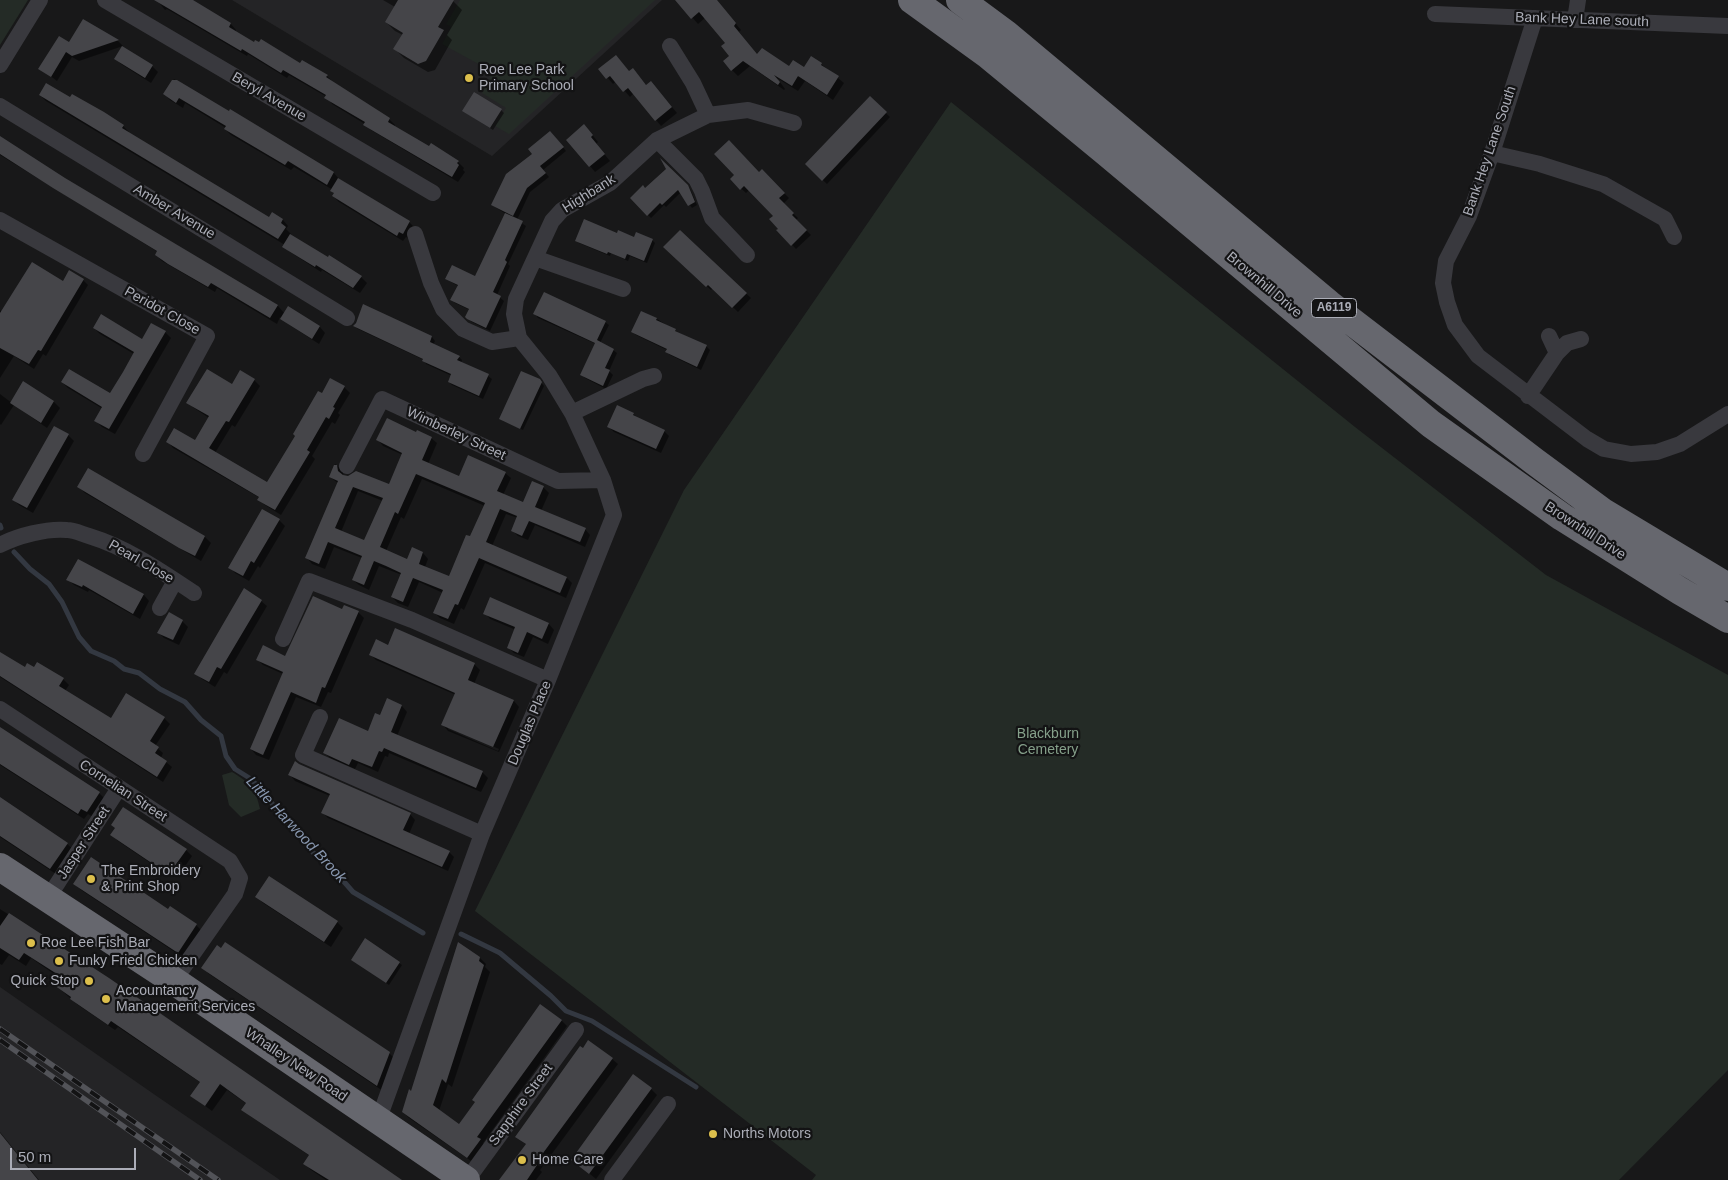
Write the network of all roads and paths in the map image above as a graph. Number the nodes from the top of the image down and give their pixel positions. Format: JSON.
{"nodes":[{"id":1,"x":40,"y":0,"type":"edge"},
{"id":2,"x":105,"y":0,"type":"edge"},
{"id":3,"x":912,"y":0,"type":"edge"},
{"id":4,"x":960,"y":0,"type":"edge"},
{"id":5,"x":1578,"y":0,"type":"edge"},
{"id":6,"x":1435,"y":14,"type":"dead end"},
{"id":7,"x":1535,"y":18,"type":"junction"},
{"id":8,"x":1575,"y":20,"type":"junction"},
{"id":9,"x":1728,"y":26,"type":"edge"},
{"id":10,"x":670,"y":46,"type":"dead end"},
{"id":11,"x":0,"y":64,"type":"edge"},
{"id":12,"x":0,"y":106,"type":"edge"},
{"id":13,"x":708,"y":115,"type":"junction"},
{"id":14,"x":794,"y":123,"type":"dead end"},
{"id":15,"x":657,"y":140,"type":"junction"},
{"id":16,"x":1492,"y":153,"type":"junction"},
{"id":17,"x":433,"y":193,"type":"dead end"},
{"id":18,"x":0,"y":220,"type":"edge"},
{"id":19,"x":415,"y":234,"type":"dead end"},
{"id":20,"x":1674,"y":237,"type":"dead end"},
{"id":21,"x":746,"y":255,"type":"dead end"},
{"id":22,"x":535,"y":258,"type":"junction"},
{"id":23,"x":623,"y":289,"type":"dead end"},
{"id":24,"x":347,"y":318,"type":"dead end"},
{"id":25,"x":1549,"y":336,"type":"dead end"},
{"id":26,"x":519,"y":338,"type":"junction"},
{"id":27,"x":1581,"y":339,"type":"dead end"},
{"id":28,"x":1557,"y":353,"type":"junction"},
{"id":29,"x":654,"y":376,"type":"dead end"},
{"id":30,"x":1528,"y":396,"type":"junction"},
{"id":31,"x":572,"y":413,"type":"junction"},
{"id":32,"x":1728,"y":414,"type":"edge"},
{"id":33,"x":143,"y":454,"type":"dead end"},
{"id":34,"x":348,"y":466,"type":"dead end"},
{"id":35,"x":603,"y":480,"type":"junction"},
{"id":36,"x":0,"y":545,"type":"edge"},
{"id":37,"x":175,"y":581,"type":"junction"},
{"id":38,"x":1728,"y":587,"type":"edge"},
{"id":39,"x":194,"y":593,"type":"dead end"},
{"id":40,"x":160,"y":608,"type":"dead end"},
{"id":41,"x":1728,"y":619,"type":"edge"},
{"id":42,"x":283,"y":639,"type":"dead end"},
{"id":43,"x":548,"y":680,"type":"junction"},
{"id":44,"x":0,"y":709,"type":"edge"},
{"id":45,"x":320,"y":717,"type":"dead end"},
{"id":46,"x":119,"y":788,"type":"junction"},
{"id":47,"x":482,"y":834,"type":"junction"},
{"id":48,"x":0,"y":867,"type":"edge"},
{"id":49,"x":48,"y":898,"type":"junction"},
{"id":50,"x":174,"y":982,"type":"junction"},
{"id":51,"x":576,"y":1030,"type":"dead end"},
{"id":52,"x":668,"y":1104,"type":"dead end"},
{"id":53,"x":378,"y":1121,"type":"junction"},
{"id":54,"x":466,"y":1180,"type":"edge"},
{"id":55,"x":612,"y":1180,"type":"edge"}],
"edges":[{"from":1,"to":11,"type":"street"},
{"from":2,"to":17,"type":"street","name":"Beryl Avenue"},
{"from":3,"to":41,"type":"highway","name":"Brownhill Drive","number":"A6119"},
{"from":4,"to":38,"type":"highway","name":"Brownhill Drive","number":"A6119"},
{"from":5,"to":8,"type":"street"},
{"from":6,"to":7,"type":"street","name":"Bank Hey Lane south"},
{"from":7,"to":8,"type":"street","name":"Bank Hey Lane south"},
{"from":7,"to":16,"type":"street","name":"Bank Hey Lane South"},
{"from":8,"to":9,"type":"street","name":"Bank Hey Lane south"},
{"from":10,"to":13,"type":"street"},
{"from":12,"to":24,"type":"street","name":"Amber Avenue"},
{"from":13,"to":14,"type":"street","name":"Highbank"},
{"from":13,"to":15,"type":"street","name":"Highbank"},
{"from":15,"to":21,"type":"street"},
{"from":15,"to":22,"type":"street","name":"Highbank"},
{"from":16,"to":20,"type":"street"},
{"from":16,"to":30,"type":"street","name":"Bank Hey Lane South"},
{"from":18,"to":33,"type":"street","name":"Peridot Close"},
{"from":19,"to":26,"type":"street"},
{"from":22,"to":23,"type":"street"},
{"from":22,"to":26,"type":"street","name":"Highbank"},
{"from":25,"to":28,"type":"street"},
{"from":26,"to":31,"type":"street","name":"Douglas Place"},
{"from":27,"to":28,"type":"street"},
{"from":28,"to":30,"type":"street"},
{"from":29,"to":31,"type":"street"},
{"from":30,"to":32,"type":"street"},
{"from":31,"to":35,"type":"street","name":"Douglas Place"},
{"from":34,"to":35,"type":"street","name":"Wimberley Street"},
{"from":35,"to":43,"type":"street","name":"Douglas Place"},
{"from":36,"to":37,"type":"street","name":"Pearl Close"},
{"from":37,"to":39,"type":"street","name":"Pearl Close"},
{"from":37,"to":40,"type":"street"},
{"from":42,"to":43,"type":"street"},
{"from":43,"to":47,"type":"street","name":"Douglas Place"},
{"from":44,"to":46,"type":"street","name":"Cornelian Street"},
{"from":45,"to":47,"type":"street"},
{"from":46,"to":49,"type":"street","name":"Jasper Street"},
{"from":46,"to":50,"type":"street","name":"Cornelian Street"},
{"from":47,"to":53,"type":"street","name":"Douglas Place"},
{"from":48,"to":49,"type":"highway","name":"Whalley New Road"},
{"from":49,"to":50,"type":"highway","name":"Whalley New Road"},
{"from":50,"to":53,"type":"highway","name":"Whalley New Road"},
{"from":51,"to":54,"type":"street","name":"Sapphire Street"},
{"from":52,"to":55,"type":"street"},
{"from":53,"to":54,"type":"highway","name":"Whalley New Road"}]}
